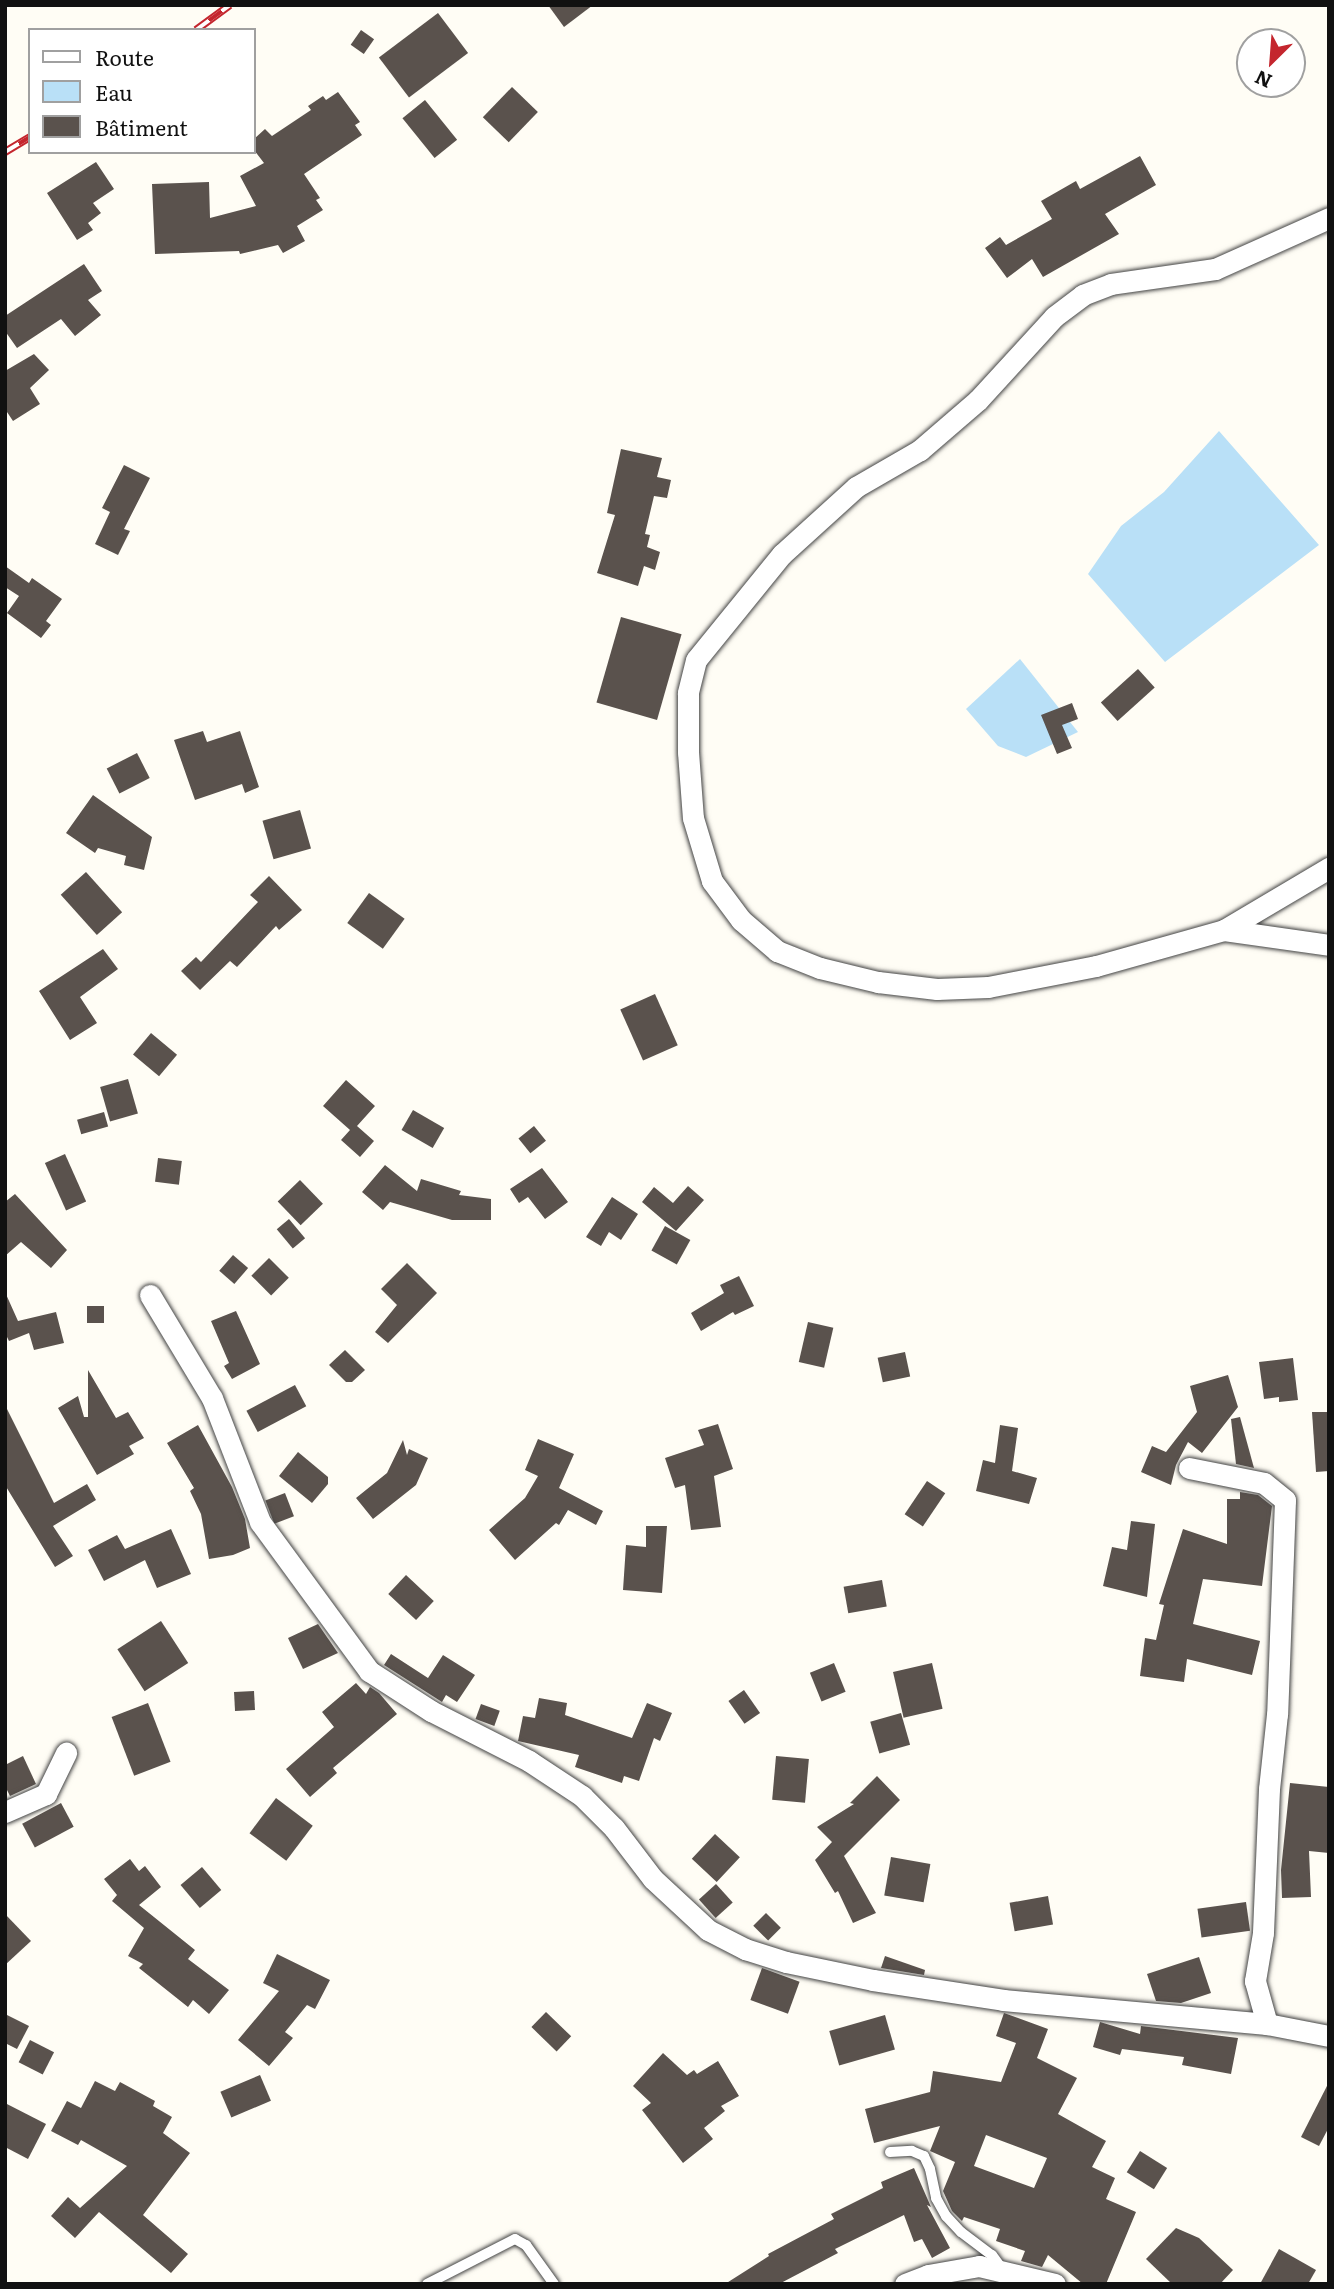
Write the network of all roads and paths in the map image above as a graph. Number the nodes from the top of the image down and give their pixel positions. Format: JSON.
{"nodes":[{"id":1,"x":1329,"y":218,"type":"edge"},
{"id":2,"x":1329,"y":868,"type":"edge"},
{"id":3,"x":1224,"y":930,"type":"junction"},
{"id":4,"x":1329,"y":945,"type":"edge"},
{"id":5,"x":150,"y":1296,"type":"dead end"},
{"id":6,"x":1189,"y":1468,"type":"dead end"},
{"id":7,"x":66,"y":1752,"type":"dead end"},
{"id":8,"x":5,"y":1812,"type":"edge"},
{"id":9,"x":1267,"y":2024,"type":"junction"},
{"id":10,"x":1329,"y":2036,"type":"edge"},
{"id":11,"x":890,"y":2152,"type":"dead end"},
{"id":12,"x":1003,"y":2271,"type":"junction"},
{"id":13,"x":427,"y":2284,"type":"edge"},
{"id":14,"x":554,"y":2284,"type":"edge"},
{"id":15,"x":905,"y":2284,"type":"edge"},
{"id":16,"x":1055,"y":2284,"type":"edge"}],
"edges":[{"from":1,"to":3,"type":"street"},
{"from":2,"to":3,"type":"street"},
{"from":3,"to":4,"type":"street"},
{"from":5,"to":9,"type":"street"},
{"from":6,"to":9,"type":"street"},
{"from":7,"to":8,"type":"street"},
{"from":9,"to":10,"type":"street"},
{"from":11,"to":12,"type":"lane"},
{"from":12,"to":15,"type":"street"},
{"from":12,"to":16,"type":"street"},
{"from":13,"to":14,"type":"lane"}]}
